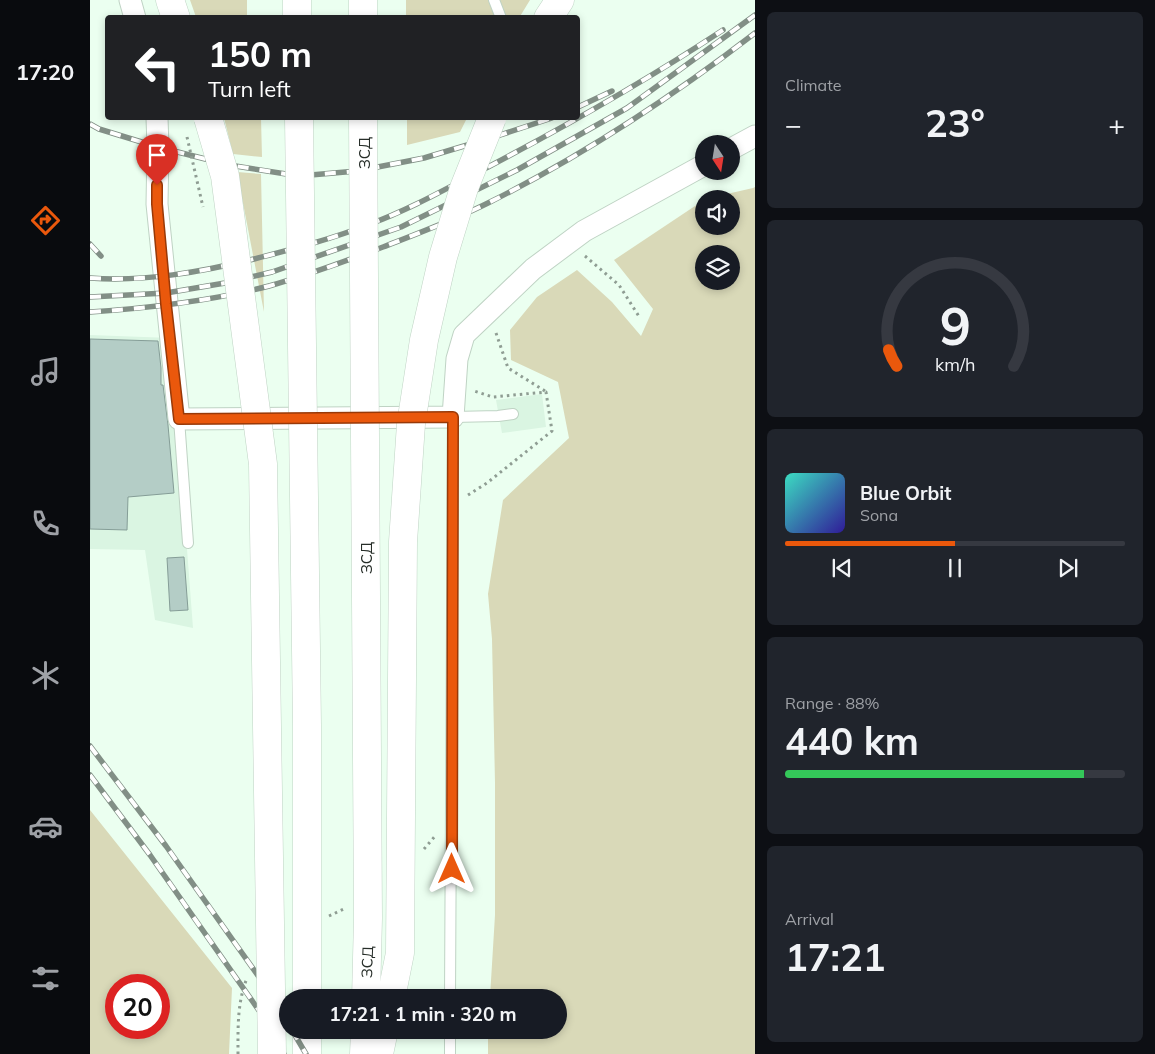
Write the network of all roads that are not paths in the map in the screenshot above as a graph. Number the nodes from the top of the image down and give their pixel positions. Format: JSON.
{"nodes":[{"id":1,"x":130,"y":0,"type":"edge"},
{"id":2,"x":170,"y":0,"type":"edge"},
{"id":3,"x":297,"y":0,"type":"edge"},
{"id":4,"x":363,"y":0,"type":"edge"},
{"id":5,"x":494,"y":0,"type":"edge"},
{"id":6,"x":560,"y":0,"type":"edge"},
{"id":7,"x":134,"y":15,"type":"edge"},
{"id":8,"x":175,"y":15,"type":"edge"},
{"id":9,"x":298,"y":15,"type":"edge"},
{"id":10,"x":363,"y":15,"type":"edge"},
{"id":11,"x":500,"y":15,"type":"edge"},
{"id":12,"x":550,"y":15,"type":"edge"},
{"id":13,"x":157,"y":120,"type":"edge"},
{"id":14,"x":299,"y":120,"type":"edge"},
{"id":15,"x":363,"y":120,"type":"edge"},
{"id":16,"x":491,"y":120,"type":"edge"},
{"id":17,"x":197,"y":124,"type":"edge"},
{"id":18,"x":755,"y":136,"type":"edge"},
{"id":19,"x":740,"y":145,"type":"edge"},
{"id":20,"x":695,"y":170,"type":"edge"},
{"id":21,"x":513,"y":414,"type":"dead end"},
{"id":22,"x":453,"y":417,"type":"junction"},
{"id":23,"x":179,"y":419,"type":"junction"},
{"id":24,"x":188,"y":543,"type":"dead end"},
{"id":25,"x":307,"y":989,"type":"edge"},
{"id":26,"x":366,"y":989,"type":"edge"},
{"id":27,"x":393,"y":989,"type":"edge"},
{"id":28,"x":450,"y":989,"type":"edge"},
{"id":29,"x":307,"y":1039,"type":"edge"},
{"id":30,"x":364,"y":1039,"type":"edge"},
{"id":31,"x":382,"y":1039,"type":"edge"},
{"id":32,"x":450,"y":1039,"type":"edge"},
{"id":33,"x":272,"y":1054,"type":"edge"},
{"id":34,"x":307,"y":1054,"type":"edge"},
{"id":35,"x":364,"y":1054,"type":"edge"},
{"id":36,"x":379,"y":1054,"type":"edge"},
{"id":37,"x":450,"y":1054,"type":"edge"}],
"edges":[{"from":1,"to":7,"type":"street"},
{"from":2,"to":8,"type":"main road"},
{"from":3,"to":9,"type":"main road"},
{"from":4,"to":10,"type":"main road"},
{"from":5,"to":11,"type":"lane"},
{"from":6,"to":12,"type":"main road"},
{"from":13,"to":23,"type":"street"},
{"from":14,"to":25,"type":"main road","bridge":true},
{"from":15,"to":26,"type":"main road","name":"ЗСД","bridge":true},
{"from":16,"to":27,"type":"main road","bridge":true},
{"from":17,"to":33,"type":"main road","bridge":true},
{"from":18,"to":19,"type":"street"},
{"from":20,"to":22,"type":"street"},
{"from":21,"to":22,"type":"lane"},
{"from":22,"to":23,"type":"street"},
{"from":22,"to":28,"type":"lane"},
{"from":23,"to":24,"type":"lane"},
{"from":29,"to":34,"type":"main road"},
{"from":30,"to":35,"type":"main road"},
{"from":31,"to":36,"type":"main road"},
{"from":32,"to":37,"type":"lane"}]}
